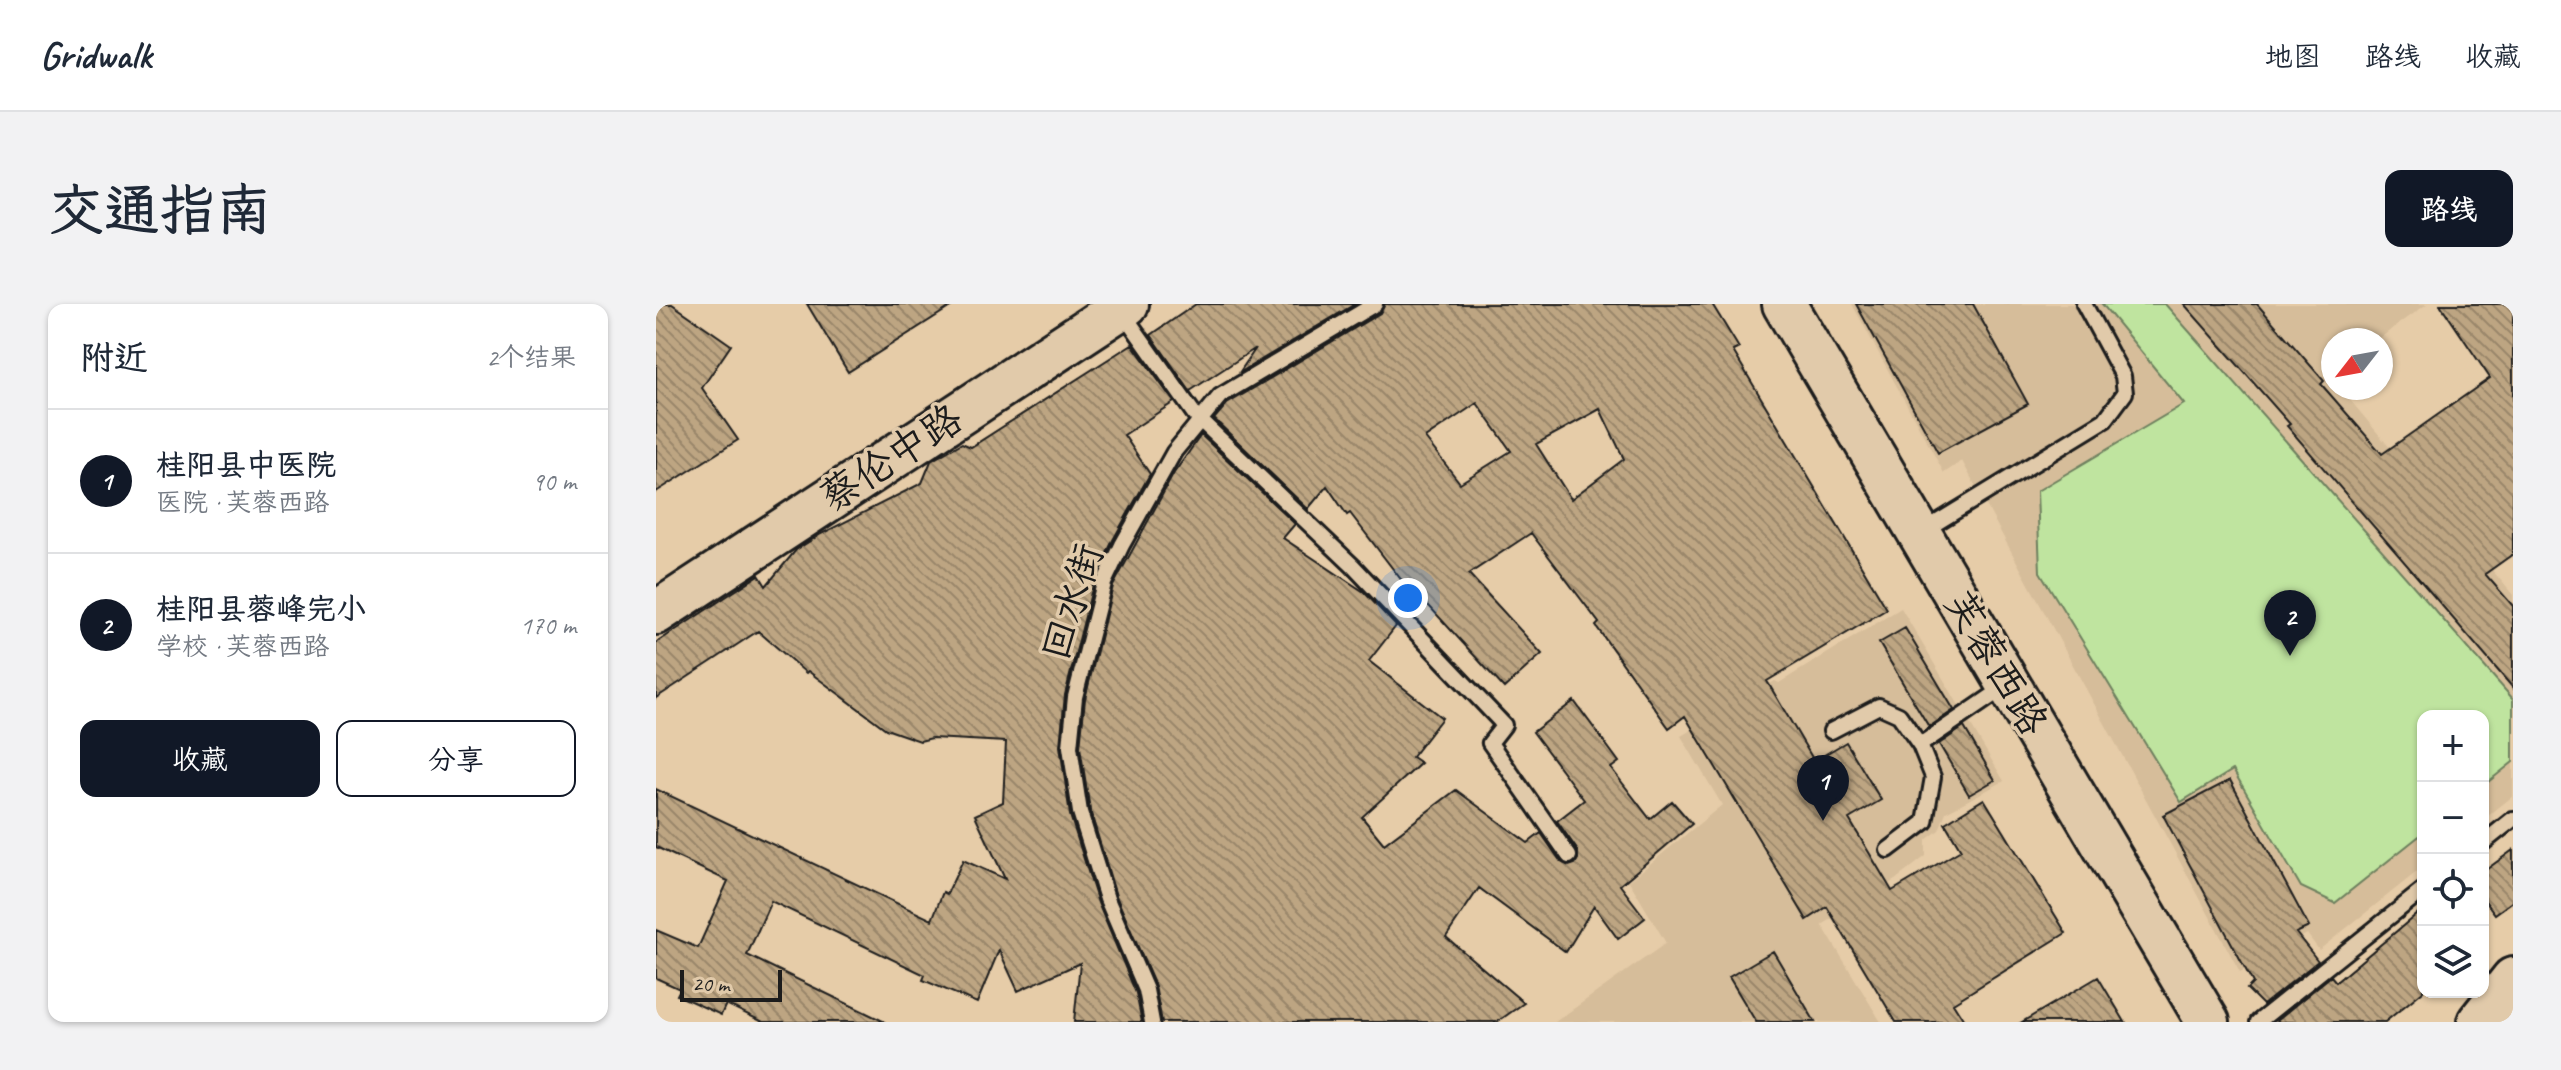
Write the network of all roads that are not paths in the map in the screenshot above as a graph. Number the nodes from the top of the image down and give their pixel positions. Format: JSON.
{"nodes":[{"id":1,"x":1375,"y":304,"type":"edge"},
{"id":2,"x":1784,"y":304,"type":"edge"},
{"id":3,"x":2084,"y":304,"type":"edge"},
{"id":4,"x":1123,"y":306,"type":"edge"},
{"id":5,"x":1919,"y":533,"type":"junction"},
{"id":6,"x":656,"y":613,"type":"edge"},
{"id":7,"x":2009,"y":685,"type":"junction"},
{"id":8,"x":1831,"y":731,"type":"dead end"},
{"id":9,"x":1920,"y":745,"type":"junction"},
{"id":10,"x":2513,"y":819,"type":"edge"},
{"id":11,"x":2489,"y":838,"type":"edge"},
{"id":12,"x":1888,"y":850,"type":"dead end"},
{"id":13,"x":1569,"y":856,"type":"dead end"},
{"id":14,"x":2417,"y":895,"type":"edge"},
{"id":15,"x":2513,"y":979,"type":"edge"},
{"id":16,"x":1152,"y":1022,"type":"edge"},
{"id":17,"x":2208,"y":1022,"type":"edge"},
{"id":18,"x":2258,"y":1022,"type":"edge"},
{"id":19,"x":2479,"y":1022,"type":"edge"}],
"edges":[{"from":1,"to":16,"type":"lane","name":"回水街"},
{"from":2,"to":5,"type":"street","name":"芙蓉西路"},
{"from":3,"to":5,"type":"lane"},
{"from":4,"to":6,"type":"street","name":"蔡伦中路"},
{"from":4,"to":13,"type":"lane"},
{"from":5,"to":7,"type":"street","name":"芙蓉西路"},
{"from":7,"to":9,"type":"lane"},
{"from":7,"to":17,"type":"street","name":"芙蓉西路"},
{"from":8,"to":9,"type":"lane"},
{"from":9,"to":12,"type":"lane"},
{"from":10,"to":11,"type":"lane"},
{"from":14,"to":18,"type":"lane"},
{"from":15,"to":19,"type":"street"}]}
